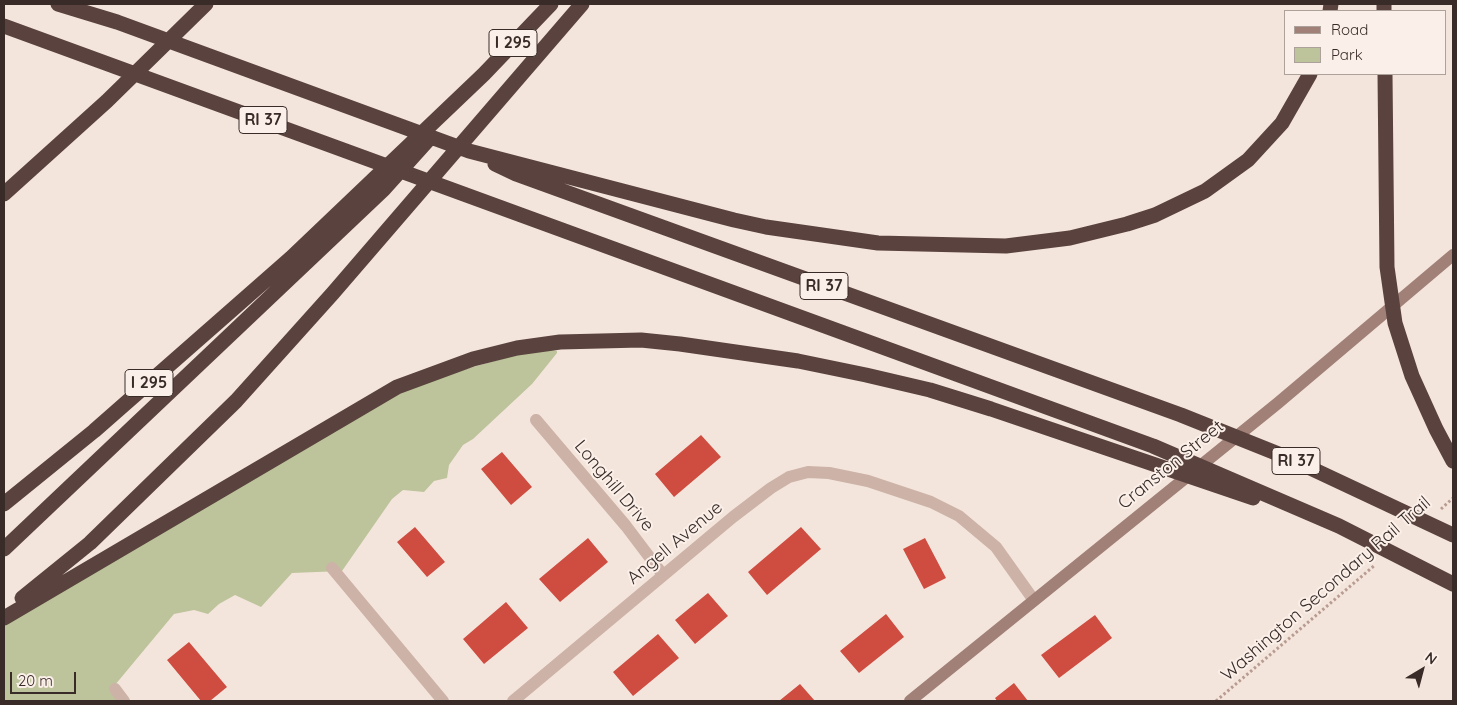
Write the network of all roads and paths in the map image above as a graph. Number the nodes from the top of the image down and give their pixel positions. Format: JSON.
{"nodes":[{"id":1,"x":58,"y":4,"type":"edge"},
{"id":2,"x":74,"y":4,"type":"edge"},
{"id":3,"x":204,"y":4,"type":"edge"},
{"id":4,"x":551,"y":4,"type":"edge"},
{"id":5,"x":582,"y":4,"type":"edge"},
{"id":6,"x":117,"y":22,"type":"junction"},
{"id":7,"x":4,"y":26,"type":"edge"},
{"id":8,"x":4,"y":34,"type":"edge"},
{"id":9,"x":85,"y":56,"type":"junction"},
{"id":10,"x":484,"y":74,"type":"junction"},
{"id":11,"x":1310,"y":75,"type":"edge"},
{"id":12,"x":1385,"y":75,"type":"edge"},
{"id":13,"x":469,"y":151,"type":"junction"},
{"id":14,"x":7,"y":191,"type":"edge"},
{"id":15,"x":1453,"y":255,"type":"edge"},
{"id":16,"x":536,"y":420,"type":"dead end"},
{"id":17,"x":1453,"y":461,"type":"edge"},
{"id":18,"x":1453,"y":498,"type":"edge"},
{"id":19,"x":4,"y":504,"type":"edge"},
{"id":20,"x":1438,"y":511,"type":"dead end"},
{"id":21,"x":1339,"y":526,"type":"junction"},
{"id":22,"x":1453,"y":535,"type":"edge"},
{"id":23,"x":4,"y":549,"type":"edge"},
{"id":24,"x":1379,"y":562,"type":"dead end"},
{"id":25,"x":332,"y":568,"type":"dead end"},
{"id":26,"x":663,"y":575,"type":"junction"},
{"id":27,"x":1453,"y":584,"type":"edge"},
{"id":28,"x":1033,"y":599,"type":"junction"},
{"id":29,"x":4,"y":613,"type":"edge"},
{"id":30,"x":4,"y":618,"type":"edge"},
{"id":31,"x":115,"y":689,"type":"dead end"},
{"id":32,"x":124,"y":701,"type":"edge"},
{"id":33,"x":443,"y":701,"type":"edge"},
{"id":34,"x":512,"y":701,"type":"edge"},
{"id":35,"x":910,"y":701,"type":"edge"},
{"id":36,"x":1216,"y":701,"type":"edge"}],
"edges":[{"from":1,"to":6,"type":"highway","number":"RI 37"},
{"from":2,"to":6,"type":"highway"},
{"from":3,"to":14,"type":"highway"},
{"from":4,"to":10,"type":"highway","number":"I 295"},
{"from":5,"to":29,"type":"highway"},
{"from":6,"to":13,"type":"highway","number":"RI 37"},
{"from":7,"to":9,"type":"highway","number":"RI 37"},
{"from":8,"to":9,"type":"highway"},
{"from":9,"to":21,"type":"highway","number":"RI 37"},
{"from":10,"to":19,"type":"highway","number":"I 295"},
{"from":10,"to":23,"type":"highway"},
{"from":11,"to":13,"type":"highway"},
{"from":12,"to":17,"type":"highway"},
{"from":13,"to":22,"type":"highway","number":"RI 37"},
{"from":15,"to":28,"type":"street","name":"Cranston Street"},
{"from":16,"to":26,"type":"street","name":"Longhill Drive"},
{"from":18,"to":20,"type":"path","name":"Washington Secondary Rail Trail"},
{"from":21,"to":27,"type":"highway","number":"RI 37"},
{"from":21,"to":30,"type":"highway"},
{"from":24,"to":36,"type":"path","name":"Washington Secondary Rail Trail"},
{"from":25,"to":33,"type":"street"},
{"from":26,"to":28,"type":"street","name":"Angell Avenue"},
{"from":26,"to":34,"type":"street","name":"Angell Avenue"},
{"from":28,"to":35,"type":"street","name":"Cranston Street"},
{"from":31,"to":32,"type":"street"}]}
